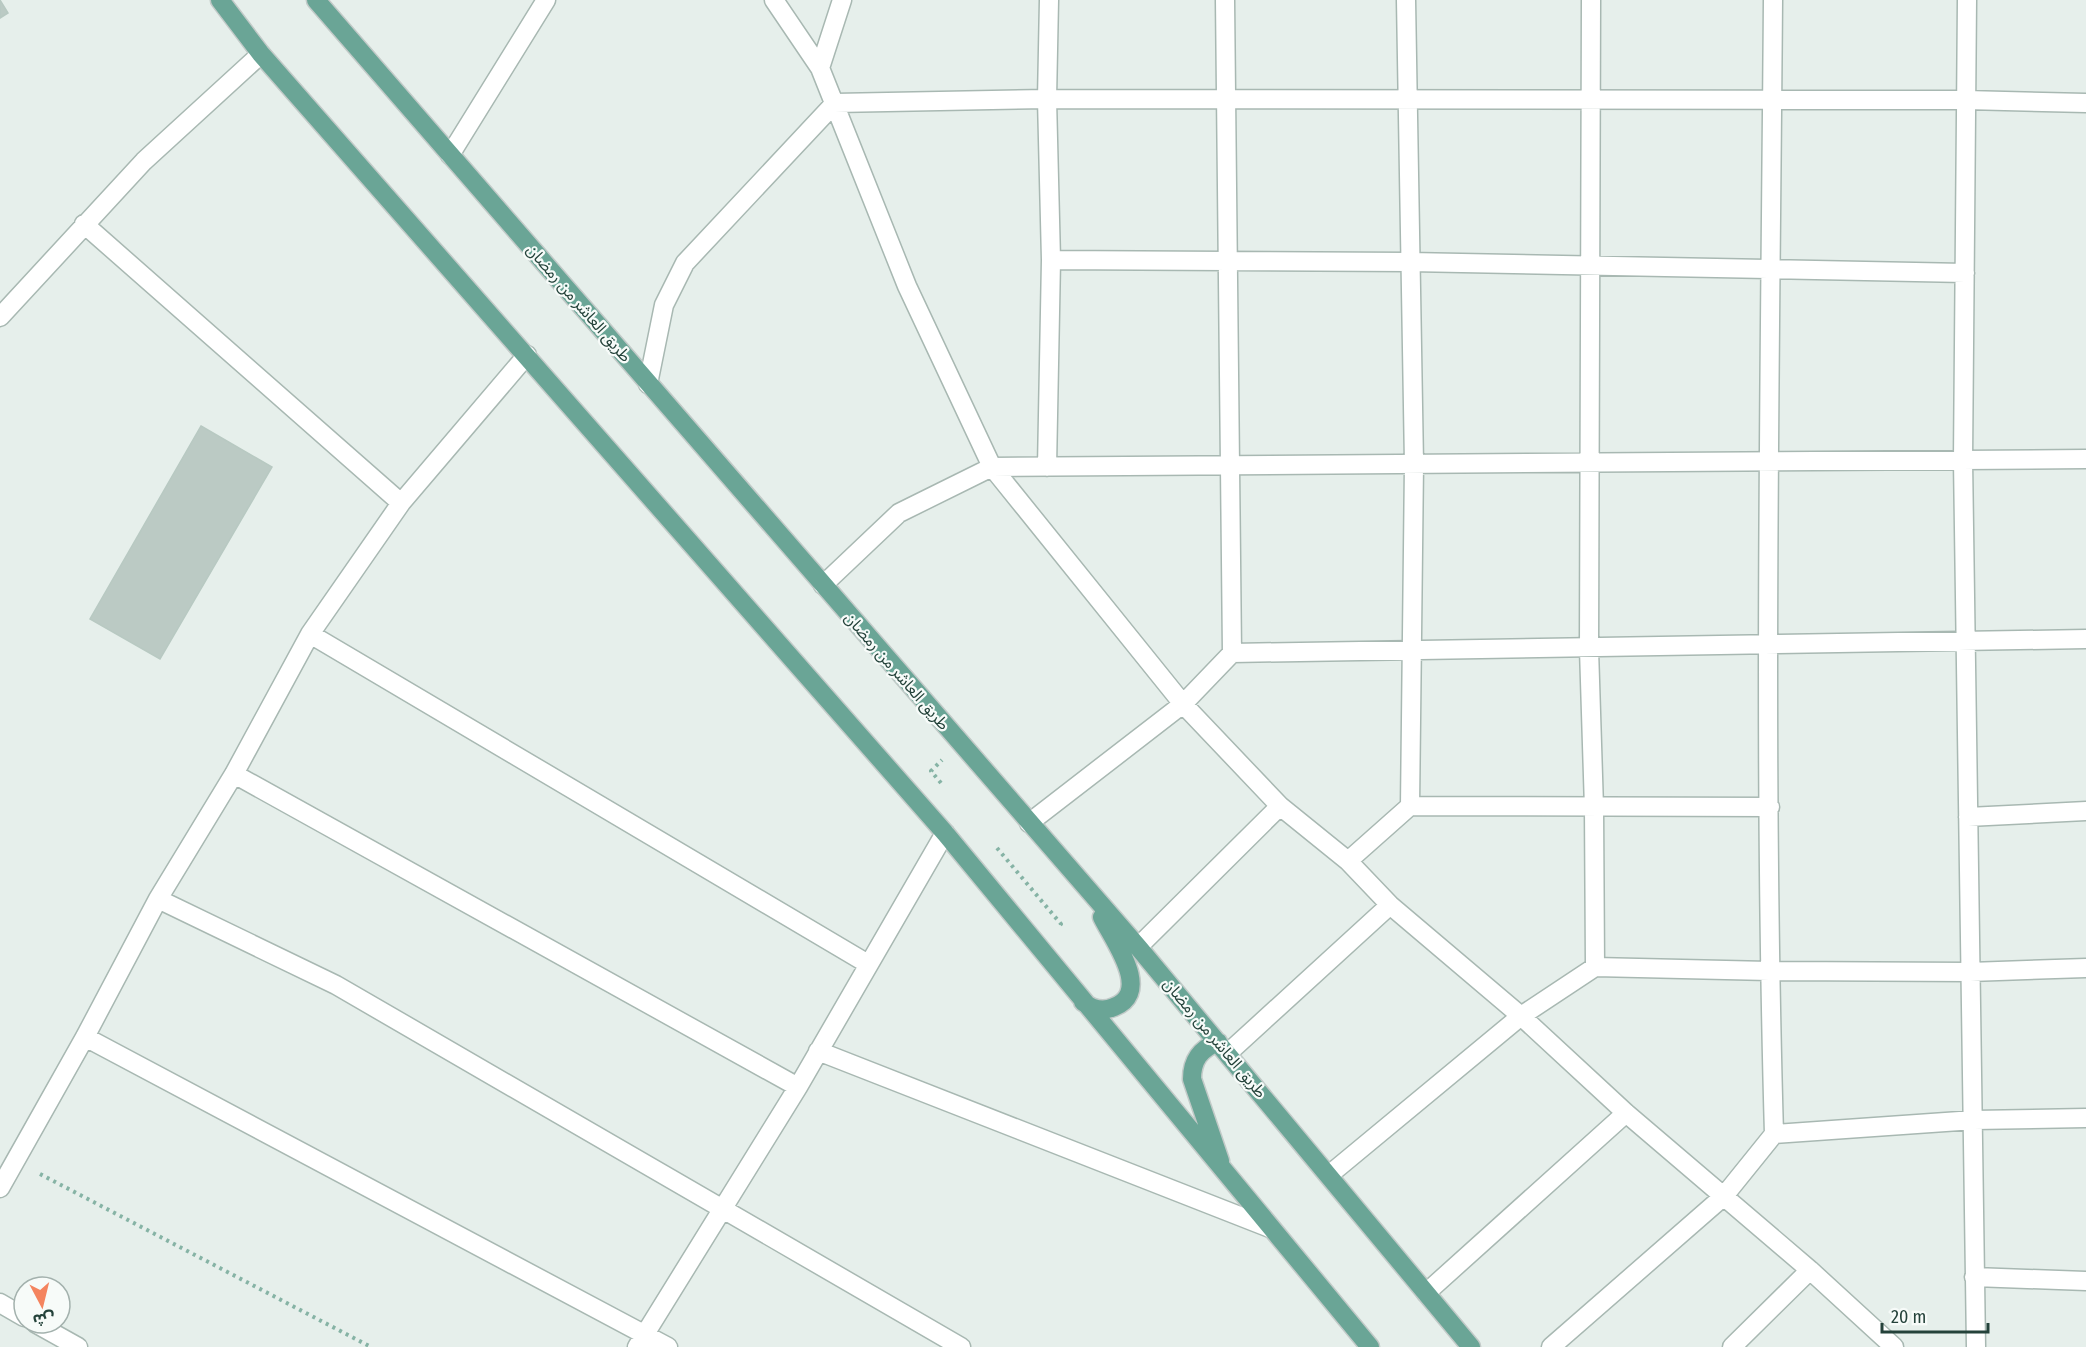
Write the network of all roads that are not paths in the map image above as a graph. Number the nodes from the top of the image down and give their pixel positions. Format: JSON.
{"nodes":[{"id":1,"x":220,"y":0,"type":"edge"},
{"id":2,"x":316,"y":0,"type":"edge"},
{"id":3,"x":546,"y":0,"type":"edge"},
{"id":4,"x":774,"y":0,"type":"edge"},
{"id":5,"x":842,"y":0,"type":"edge"},
{"id":6,"x":1049,"y":0,"type":"edge"},
{"id":7,"x":1225,"y":0,"type":"edge"},
{"id":8,"x":1406,"y":0,"type":"edge"},
{"id":9,"x":1591,"y":0,"type":"edge"},
{"id":10,"x":1773,"y":0,"type":"edge"},
{"id":11,"x":1967,"y":0,"type":"edge"},
{"id":12,"x":261,"y":54,"type":"junction"},
{"id":13,"x":820,"y":68,"type":"junction"},
{"id":14,"x":1047,"y":99,"type":"junction"},
{"id":15,"x":1227,"y":100,"type":"junction"},
{"id":16,"x":1407,"y":100,"type":"junction"},
{"id":17,"x":1966,"y":100,"type":"junction"},
{"id":18,"x":1589,"y":102,"type":"junction"},
{"id":19,"x":1772,"y":102,"type":"junction"},
{"id":20,"x":835,"y":103,"type":"junction"},
{"id":21,"x":2086,"y":103,"type":"edge"},
{"id":22,"x":450,"y":155,"type":"junction"},
{"id":23,"x":84,"y":224,"type":"junction"},
{"id":24,"x":1051,"y":260,"type":"junction"},
{"id":25,"x":1229,"y":261,"type":"junction"},
{"id":26,"x":1410,"y":262,"type":"junction"},
{"id":27,"x":1590,"y":266,"type":"junction"},
{"id":28,"x":1771,"y":268,"type":"junction"},
{"id":29,"x":1965,"y":273,"type":"junction"},
{"id":30,"x":0,"y":317,"type":"edge"},
{"id":31,"x":527,"y":355,"type":"junction"},
{"id":32,"x":648,"y":384,"type":"junction"},
{"id":33,"x":2086,"y":459,"type":"edge"},
{"id":34,"x":1963,"y":460,"type":"junction"},
{"id":35,"x":1770,"y":461,"type":"junction"},
{"id":36,"x":1589,"y":462,"type":"junction"},
{"id":37,"x":1414,"y":464,"type":"junction"},
{"id":38,"x":1232,"y":465,"type":"junction"},
{"id":39,"x":992,"y":467,"type":"junction"},
{"id":40,"x":1047,"y":467,"type":"junction"},
{"id":41,"x":401,"y":503,"type":"junction"},
{"id":42,"x":823,"y":585,"type":"junction"},
{"id":43,"x":310,"y":634,"type":"junction"},
{"id":44,"x":2086,"y":639,"type":"edge"},
{"id":45,"x":1967,"y":643,"type":"junction"},
{"id":46,"x":1768,"y":644,"type":"junction"},
{"id":47,"x":1589,"y":649,"type":"junction"},
{"id":48,"x":1411,"y":650,"type":"junction"},
{"id":49,"x":1232,"y":653,"type":"junction"},
{"id":50,"x":1183,"y":704,"type":"junction"},
{"id":51,"x":234,"y":774,"type":"junction"},
{"id":52,"x":1280,"y":806,"type":"junction"},
{"id":53,"x":1410,"y":806,"type":"junction"},
{"id":54,"x":1770,"y":807,"type":"junction"},
{"id":55,"x":1594,"y":808,"type":"junction"},
{"id":56,"x":2086,"y":811,"type":"edge"},
{"id":57,"x":1968,"y":817,"type":"junction"},
{"id":58,"x":1029,"y":823,"type":"junction"},
{"id":59,"x":945,"y":833,"type":"junction"},
{"id":60,"x":1348,"y":861,"type":"junction"},
{"id":61,"x":1088,"y":891,"type":"junction"},
{"id":62,"x":158,"y":899,"type":"junction"},
{"id":63,"x":1390,"y":905,"type":"junction"},
{"id":64,"x":1138,"y":947,"type":"junction"},
{"id":65,"x":868,"y":964,"type":"junction"},
{"id":66,"x":1594,"y":967,"type":"junction"},
{"id":67,"x":2086,"y":968,"type":"edge"},
{"id":68,"x":1769,"y":971,"type":"junction"},
{"id":69,"x":1970,"y":972,"type":"junction"},
{"id":70,"x":1078,"y":996,"type":"junction"},
{"id":71,"x":1521,"y":1016,"type":"junction"},
{"id":72,"x":86,"y":1037,"type":"junction"},
{"id":73,"x":1223,"y":1047,"type":"junction"},
{"id":74,"x":818,"y":1052,"type":"junction"},
{"id":75,"x":798,"y":1087,"type":"junction"},
{"id":76,"x":1626,"y":1113,"type":"junction"},
{"id":77,"x":2086,"y":1118,"type":"edge"},
{"id":78,"x":1974,"y":1120,"type":"junction"},
{"id":79,"x":1774,"y":1134,"type":"junction"},
{"id":80,"x":1224,"y":1173,"type":"junction"},
{"id":81,"x":1329,"y":1175,"type":"junction"},
{"id":82,"x":0,"y":1188,"type":"edge"},
{"id":83,"x":1724,"y":1196,"type":"junction"},
{"id":84,"x":724,"y":1210,"type":"junction"},
{"id":85,"x":1270,"y":1228,"type":"junction"},
{"id":86,"x":1810,"y":1270,"type":"junction"},
{"id":87,"x":1974,"y":1277,"type":"junction"},
{"id":88,"x":2086,"y":1281,"type":"edge"},
{"id":89,"x":1426,"y":1293,"type":"junction"},
{"id":90,"x":56,"y":1335,"type":"edge"},
{"id":91,"x":640,"y":1340,"type":"edge"},
{"id":92,"x":78,"y":1347,"type":"edge"},
{"id":93,"x":668,"y":1347,"type":"edge"},
{"id":94,"x":961,"y":1347,"type":"edge"},
{"id":95,"x":1370,"y":1347,"type":"edge"},
{"id":96,"x":1471,"y":1347,"type":"edge"},
{"id":97,"x":1551,"y":1347,"type":"edge"},
{"id":98,"x":1732,"y":1347,"type":"edge"},
{"id":99,"x":1894,"y":1347,"type":"edge"},
{"id":100,"x":1976,"y":1347,"type":"edge"}],
"edges":[{"from":1,"to":12,"type":"main road"},
{"from":2,"to":22,"type":"main road","name":"طريق العاشر من رمضان"},
{"from":3,"to":22,"type":"street"},
{"from":4,"to":13,"type":"street"},
{"from":5,"to":13,"type":"street"},
{"from":6,"to":14,"type":"street"},
{"from":7,"to":15,"type":"street"},
{"from":8,"to":16,"type":"street"},
{"from":9,"to":18,"type":"street"},
{"from":10,"to":19,"type":"street"},
{"from":11,"to":17,"type":"street"},
{"from":12,"to":23,"type":"street"},
{"from":12,"to":31,"type":"main road"},
{"from":13,"to":20,"type":"street"},
{"from":14,"to":15,"type":"street"},
{"from":14,"to":20,"type":"street"},
{"from":14,"to":24,"type":"street"},
{"from":15,"to":16,"type":"street"},
{"from":15,"to":25,"type":"street"},
{"from":16,"to":18,"type":"street"},
{"from":16,"to":26,"type":"street"},
{"from":17,"to":19,"type":"street"},
{"from":17,"to":21,"type":"street"},
{"from":17,"to":29,"type":"street"},
{"from":18,"to":19,"type":"street"},
{"from":18,"to":27,"type":"street"},
{"from":19,"to":28,"type":"street"},
{"from":20,"to":32,"type":"street"},
{"from":20,"to":39,"type":"street"},
{"from":22,"to":32,"type":"main road","name":"طريق العاشر من رمضان"},
{"from":23,"to":30,"type":"street"},
{"from":23,"to":41,"type":"street"},
{"from":24,"to":25,"type":"street"},
{"from":24,"to":40,"type":"street"},
{"from":25,"to":26,"type":"street"},
{"from":25,"to":38,"type":"street"},
{"from":26,"to":27,"type":"street"},
{"from":26,"to":37,"type":"street"},
{"from":27,"to":28,"type":"street"},
{"from":27,"to":36,"type":"street"},
{"from":28,"to":29,"type":"street"},
{"from":28,"to":35,"type":"street"},
{"from":29,"to":34,"type":"street"},
{"from":31,"to":41,"type":"street"},
{"from":31,"to":59,"type":"main road"},
{"from":32,"to":42,"type":"main road","name":"طريق العاشر من رمضان"},
{"from":33,"to":34,"type":"street"},
{"from":34,"to":35,"type":"street"},
{"from":34,"to":45,"type":"street"},
{"from":35,"to":36,"type":"street"},
{"from":35,"to":46,"type":"street"},
{"from":36,"to":37,"type":"street"},
{"from":36,"to":47,"type":"street"},
{"from":37,"to":38,"type":"street"},
{"from":37,"to":48,"type":"street"},
{"from":38,"to":40,"type":"street"},
{"from":38,"to":49,"type":"street"},
{"from":39,"to":40,"type":"street"},
{"from":39,"to":42,"type":"street"},
{"from":39,"to":50,"type":"street"},
{"from":41,"to":43,"type":"street"},
{"from":42,"to":58,"type":"main road","name":"طريق العاشر من رمضان"},
{"from":43,"to":51,"type":"street"},
{"from":43,"to":65,"type":"street"},
{"from":44,"to":45,"type":"street"},
{"from":45,"to":46,"type":"street"},
{"from":45,"to":57,"type":"street"},
{"from":46,"to":47,"type":"street"},
{"from":46,"to":54,"type":"street"},
{"from":47,"to":48,"type":"street"},
{"from":47,"to":55,"type":"street"},
{"from":48,"to":49,"type":"street"},
{"from":48,"to":53,"type":"street"},
{"from":49,"to":50,"type":"street"},
{"from":50,"to":52,"type":"street"},
{"from":50,"to":58,"type":"street"},
{"from":51,"to":62,"type":"street"},
{"from":51,"to":75,"type":"street"},
{"from":52,"to":60,"type":"street"},
{"from":52,"to":64,"type":"street"},
{"from":53,"to":55,"type":"street"},
{"from":53,"to":60,"type":"street"},
{"from":54,"to":55,"type":"street"},
{"from":54,"to":68,"type":"street"},
{"from":55,"to":66,"type":"street"},
{"from":56,"to":57,"type":"street"},
{"from":57,"to":69,"type":"street"},
{"from":58,"to":61,"type":"main road","name":"طريق العاشر من رمضان"},
{"from":59,"to":65,"type":"street"},
{"from":59,"to":70,"type":"main road"},
{"from":60,"to":63,"type":"street"},
{"from":61,"to":64,"type":"main road","name":"طريق العاشر من رمضان"},
{"from":61,"to":70,"type":"main road"},
{"from":62,"to":72,"type":"street"},
{"from":62,"to":84,"type":"street"},
{"from":63,"to":71,"type":"street"},
{"from":63,"to":73,"type":"street"},
{"from":64,"to":73,"type":"main road","name":"طريق العاشر من رمضان"},
{"from":65,"to":74,"type":"street"},
{"from":66,"to":68,"type":"street"},
{"from":66,"to":71,"type":"street"},
{"from":67,"to":69,"type":"street"},
{"from":68,"to":69,"type":"street"},
{"from":68,"to":79,"type":"street"},
{"from":69,"to":78,"type":"street"},
{"from":70,"to":80,"type":"main road"},
{"from":71,"to":76,"type":"street"},
{"from":71,"to":81,"type":"street"},
{"from":72,"to":82,"type":"street"},
{"from":72,"to":91,"type":"street"},
{"from":73,"to":80,"type":"main road"},
{"from":73,"to":81,"type":"main road","name":"طريق العاشر من رمضان"},
{"from":74,"to":75,"type":"street"},
{"from":74,"to":85,"type":"street"},
{"from":75,"to":84,"type":"street"},
{"from":76,"to":83,"type":"street"},
{"from":76,"to":89,"type":"street"},
{"from":77,"to":78,"type":"street"},
{"from":78,"to":79,"type":"street"},
{"from":78,"to":87,"type":"street"},
{"from":79,"to":83,"type":"street"},
{"from":80,"to":85,"type":"main road"},
{"from":81,"to":89,"type":"main road","name":"طريق العاشر من رمضان"},
{"from":83,"to":86,"type":"street"},
{"from":83,"to":97,"type":"street"},
{"from":84,"to":91,"type":"street"},
{"from":84,"to":94,"type":"street"},
{"from":85,"to":95,"type":"main road"},
{"from":86,"to":98,"type":"street"},
{"from":86,"to":99,"type":"street"},
{"from":87,"to":88,"type":"street"},
{"from":87,"to":100,"type":"street"},
{"from":89,"to":96,"type":"main road","name":"طريق العاشر من رمضان"},
{"from":90,"to":92,"type":"street"},
{"from":91,"to":93,"type":"street"}]}
